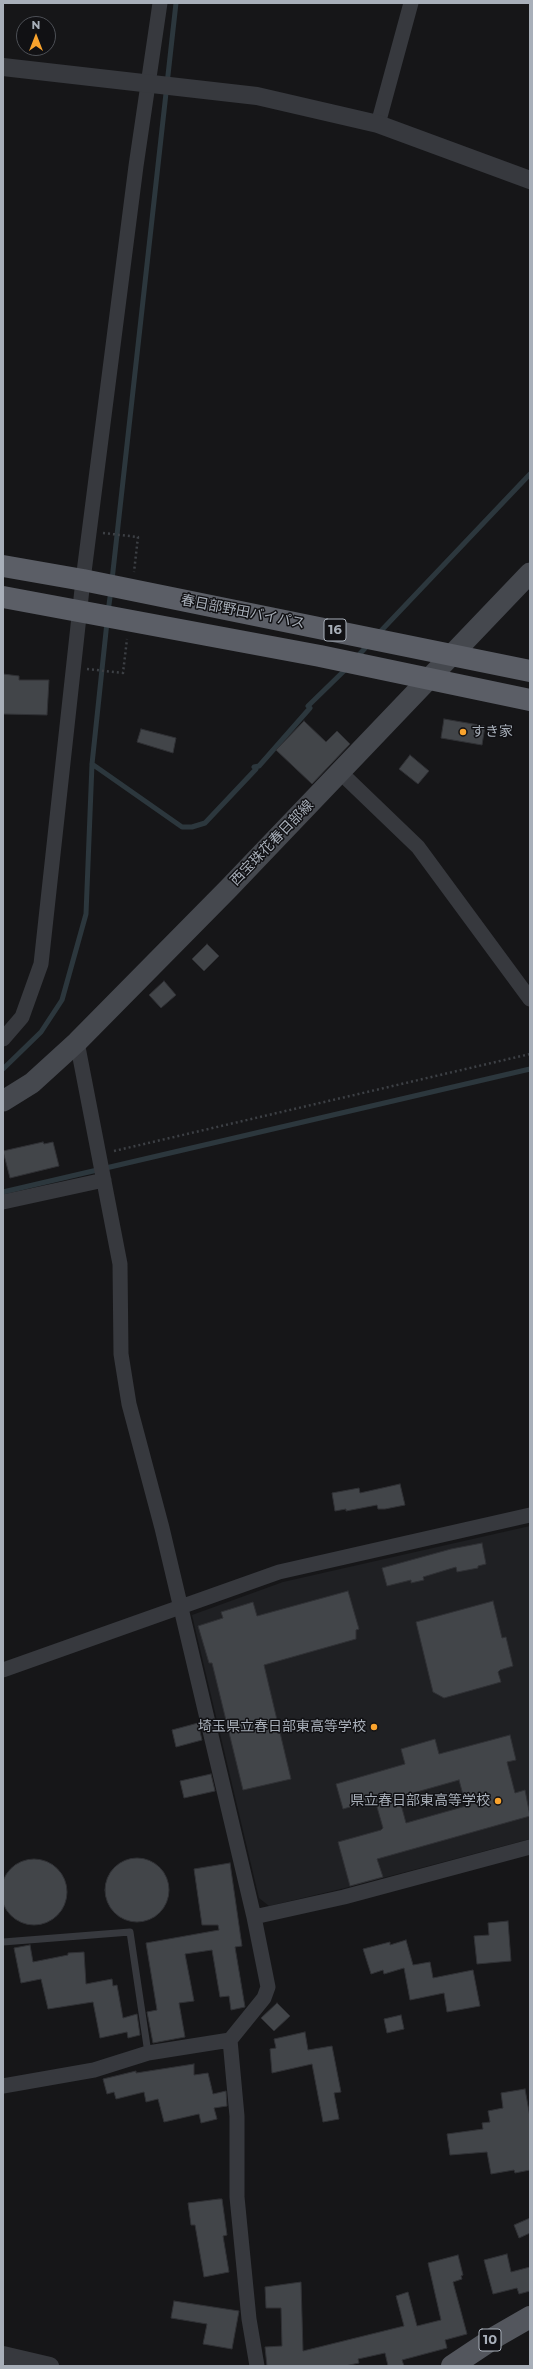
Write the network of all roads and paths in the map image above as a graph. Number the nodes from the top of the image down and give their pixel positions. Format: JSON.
{"nodes":[{"id":1,"x":160,"y":3,"type":"edge"},
{"id":2,"x":411,"y":3,"type":"edge"},
{"id":3,"x":3,"y":67,"type":"edge"},
{"id":4,"x":148,"y":84,"type":"junction"},
{"id":5,"x":378,"y":124,"type":"junction"},
{"id":6,"x":530,"y":180,"type":"edge"},
{"id":7,"x":89,"y":532,"type":"junction"},
{"id":8,"x":3,"y":566,"type":"edge"},
{"id":9,"x":135,"y":569,"type":"dead end"},
{"id":10,"x":530,"y":573,"type":"edge"},
{"id":11,"x":82,"y":580,"type":"junction"},
{"id":12,"x":3,"y":597,"type":"edge"},
{"id":13,"x":79,"y":611,"type":"junction"},
{"id":14,"x":127,"y":639,"type":"dead end"},
{"id":15,"x":452,"y":655,"type":"junction"},
{"id":16,"x":73,"y":667,"type":"junction"},
{"id":17,"x":530,"y":671,"type":"edge"},
{"id":18,"x":429,"y":679,"type":"junction"},
{"id":19,"x":530,"y":700,"type":"edge"},
{"id":20,"x":340,"y":772,"type":"junction"},
{"id":21,"x":530,"y":1000,"type":"edge"},
{"id":22,"x":3,"y":1039,"type":"edge"},
{"id":23,"x":77,"y":1042,"type":"junction"},
{"id":24,"x":530,"y":1054,"type":"edge"},
{"id":25,"x":3,"y":1101,"type":"edge"},
{"id":26,"x":99,"y":1155,"type":"junction"},
{"id":27,"x":104,"y":1180,"type":"junction"},
{"id":28,"x":3,"y":1202,"type":"edge"},
{"id":29,"x":530,"y":1515,"type":"edge"},
{"id":30,"x":180,"y":1606,"type":"junction"},
{"id":31,"x":3,"y":1670,"type":"edge"},
{"id":32,"x":530,"y":1848,"type":"edge"},
{"id":33,"x":254,"y":1917,"type":"junction"},
{"id":34,"x":3,"y":1942,"type":"edge"},
{"id":35,"x":230,"y":2040,"type":"junction"},
{"id":36,"x":148,"y":2053,"type":"junction"},
{"id":37,"x":3,"y":2086,"type":"edge"},
{"id":38,"x":530,"y":2317,"type":"edge"},
{"id":39,"x":3,"y":2355,"type":"edge"},
{"id":40,"x":50,"y":2366,"type":"edge"},
{"id":41,"x":257,"y":2366,"type":"edge"},
{"id":42,"x":452,"y":2366,"type":"edge"}],
"edges":[{"from":1,"to":4,"type":"street"},
{"from":2,"to":5,"type":"street"},
{"from":3,"to":4,"type":"street"},
{"from":4,"to":5,"type":"street"},
{"from":4,"to":7,"type":"street"},
{"from":5,"to":6,"type":"street"},
{"from":7,"to":9,"type":"path"},
{"from":7,"to":11,"type":"street"},
{"from":8,"to":11,"type":"highway","name":"春日部野田バイパス","number":"16"},
{"from":10,"to":15,"type":"main road","name":"西宝珠花春日部線"},
{"from":11,"to":13,"type":"street"},
{"from":11,"to":15,"type":"highway","name":"春日部野田バイパス","number":"16"},
{"from":12,"to":13,"type":"highway","name":"春日部野田バイパス","number":"16"},
{"from":13,"to":16,"type":"street"},
{"from":13,"to":18,"type":"highway","name":"春日部野田バイパス","number":"16"},
{"from":14,"to":16,"type":"path"},
{"from":15,"to":17,"type":"highway","name":"春日部野田バイパス","number":"16"},
{"from":15,"to":18,"type":"main road","name":"西宝珠花春日部線"},
{"from":16,"to":22,"type":"street"},
{"from":18,"to":19,"type":"highway","name":"春日部野田バイパス","number":"16"},
{"from":18,"to":20,"type":"main road","name":"西宝珠花春日部線"},
{"from":20,"to":21,"type":"street"},
{"from":20,"to":23,"type":"main road","name":"西宝珠花春日部線"},
{"from":23,"to":25,"type":"main road","name":"西宝珠花春日部線"},
{"from":23,"to":26,"type":"street"},
{"from":24,"to":26,"type":"path"},
{"from":26,"to":27,"type":"street"},
{"from":27,"to":28,"type":"street"},
{"from":27,"to":30,"type":"street"},
{"from":29,"to":30,"type":"street"},
{"from":30,"to":31,"type":"street"},
{"from":30,"to":33,"type":"street"},
{"from":32,"to":33,"type":"street"},
{"from":33,"to":35,"type":"street"},
{"from":34,"to":36,"type":"lane"},
{"from":35,"to":36,"type":"street"},
{"from":35,"to":41,"type":"street"},
{"from":36,"to":37,"type":"street"},
{"from":38,"to":42,"type":"main road","number":"10"},
{"from":39,"to":40,"type":"street"}]}
